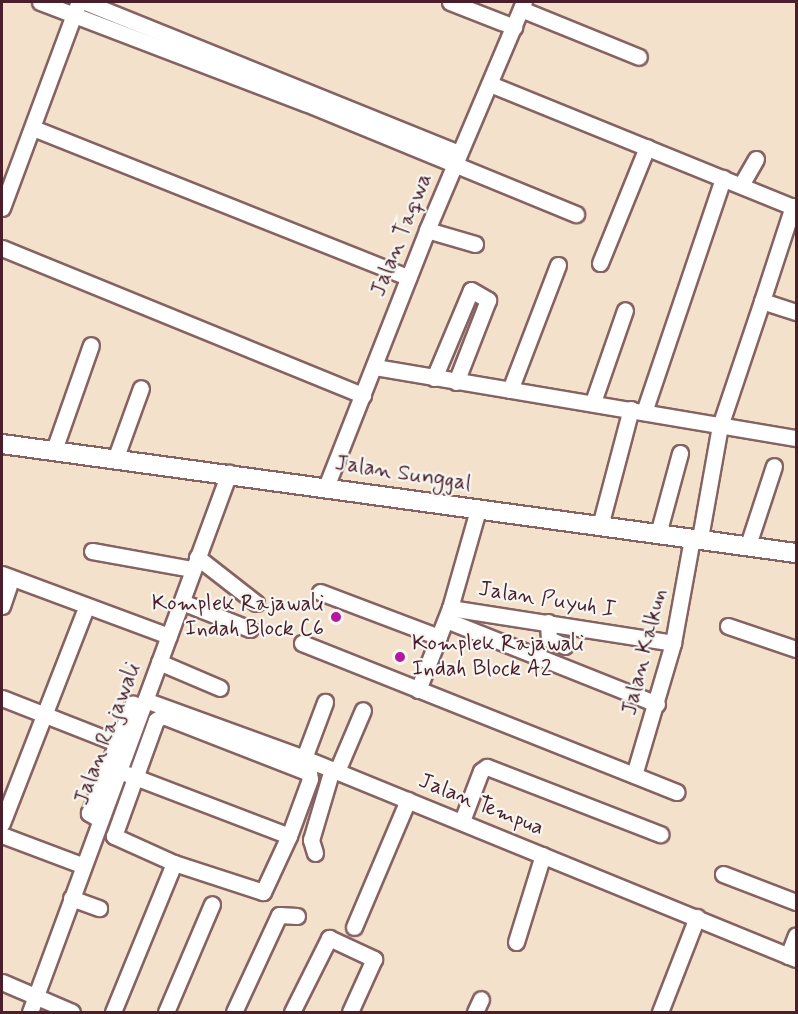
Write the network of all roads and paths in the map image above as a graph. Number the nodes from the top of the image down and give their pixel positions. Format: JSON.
{"nodes":[{"id":1,"x":40,"y":2,"type":"edge"},
{"id":2,"x":85,"y":2,"type":"edge"},
{"id":3,"x":450,"y":2,"type":"edge"},
{"id":4,"x":522,"y":5,"type":"edge"},
{"id":5,"x":76,"y":8,"type":"edge"},
{"id":6,"x":514,"y":27,"type":"junction"},
{"id":7,"x":639,"y":57,"type":"dead end"},
{"id":8,"x":228,"y":67,"type":"junction"},
{"id":9,"x":490,"y":84,"type":"junction"},
{"id":10,"x":33,"y":128,"type":"junction"},
{"id":11,"x":647,"y":147,"type":"junction"},
{"id":12,"x":756,"y":159,"type":"dead end"},
{"id":13,"x":457,"y":160,"type":"junction"},
{"id":14,"x":723,"y":178,"type":"junction"},
{"id":15,"x":741,"y":185,"type":"junction"},
{"id":16,"x":795,"y":207,"type":"edge"},
{"id":17,"x":2,"y":208,"type":"edge"},
{"id":18,"x":576,"y":214,"type":"dead end"},
{"id":19,"x":427,"y":230,"type":"junction"},
{"id":20,"x":475,"y":244,"type":"dead end"},
{"id":21,"x":2,"y":248,"type":"edge"},
{"id":22,"x":600,"y":263,"type":"dead end"},
{"id":23,"x":558,"y":265,"type":"dead end"},
{"id":24,"x":408,"y":277,"type":"junction"},
{"id":25,"x":762,"y":301,"type":"junction"},
{"id":26,"x":625,"y":310,"type":"dead end"},
{"id":27,"x":796,"y":312,"type":"edge"},
{"id":28,"x":91,"y":345,"type":"dead end"},
{"id":29,"x":375,"y":367,"type":"junction"},
{"id":30,"x":434,"y":378,"type":"junction"},
{"id":31,"x":456,"y":382,"type":"junction"},
{"id":32,"x":141,"y":388,"type":"dead end"},
{"id":33,"x":510,"y":390,"type":"junction"},
{"id":34,"x":363,"y":394,"type":"junction"},
{"id":35,"x":592,"y":402,"type":"junction"},
{"id":36,"x":637,"y":411,"type":"junction"},
{"id":37,"x":720,"y":426,"type":"junction"},
{"id":38,"x":796,"y":438,"type":"edge"},
{"id":39,"x":2,"y":444,"type":"edge"},
{"id":40,"x":54,"y":450,"type":"junction"},
{"id":41,"x":680,"y":453,"type":"dead end"},
{"id":42,"x":116,"y":457,"type":"junction"},
{"id":43,"x":774,"y":466,"type":"dead end"},
{"id":44,"x":229,"y":473,"type":"junction"},
{"id":45,"x":326,"y":487,"type":"junction"},
{"id":46,"x":478,"y":510,"type":"junction"},
{"id":47,"x":600,"y":526,"type":"junction"},
{"id":48,"x":658,"y":534,"type":"junction"},
{"id":49,"x":696,"y":538,"type":"junction"},
{"id":50,"x":748,"y":545,"type":"junction"},
{"id":51,"x":92,"y":551,"type":"dead end"},
{"id":52,"x":796,"y":553,"type":"edge"},
{"id":53,"x":195,"y":563,"type":"junction"},
{"id":54,"x":5,"y":580,"type":"edge"},
{"id":55,"x":320,"y":592,"type":"dead end"},
{"id":56,"x":182,"y":602,"type":"junction"},
{"id":57,"x":256,"y":603,"type":"dead end"},
{"id":58,"x":2,"y":606,"type":"edge"},
{"id":59,"x":84,"y":613,"type":"dead end"},
{"id":60,"x":448,"y":614,"type":"junction"},
{"id":61,"x":548,"y":622,"type":"junction"},
{"id":62,"x":728,"y":626,"type":"dead end"},
{"id":63,"x":250,"y":629,"type":"dead end"},
{"id":64,"x":439,"y":637,"type":"junction"},
{"id":65,"x":162,"y":640,"type":"junction"},
{"id":66,"x":302,"y":643,"type":"dead end"},
{"id":67,"x":673,"y":643,"type":"junction"},
{"id":68,"x":565,"y":646,"type":"dead end"},
{"id":69,"x":796,"y":649,"type":"edge"},
{"id":70,"x":159,"y":662,"type":"junction"},
{"id":71,"x":220,"y":688,"type":"dead end"},
{"id":72,"x":418,"y":690,"type":"junction"},
{"id":73,"x":2,"y":698,"type":"edge"},
{"id":74,"x":145,"y":700,"type":"junction"},
{"id":75,"x":325,"y":702,"type":"dead end"},
{"id":76,"x":657,"y":704,"type":"junction"},
{"id":77,"x":363,"y":710,"type":"dead end"},
{"id":78,"x":43,"y":715,"type":"junction"},
{"id":79,"x":123,"y":745,"type":"junction"},
{"id":80,"x":304,"y":758,"type":"junction"},
{"id":81,"x":334,"y":770,"type":"junction"},
{"id":82,"x":118,"y":771,"type":"junction"},
{"id":83,"x":634,"y":775,"type":"junction"},
{"id":84,"x":135,"y":777,"type":"junction"},
{"id":85,"x":676,"y":792,"type":"dead end"},
{"id":86,"x":408,"y":800,"type":"junction"},
{"id":87,"x":99,"y":819,"type":"junction"},
{"id":88,"x":462,"y":821,"type":"junction"},
{"id":89,"x":2,"y":823,"type":"edge"},
{"id":90,"x":660,"y":834,"type":"dead end"},
{"id":91,"x":2,"y":835,"type":"edge"},
{"id":92,"x":290,"y":836,"type":"junction"},
{"id":93,"x":315,"y":853,"type":"dead end"},
{"id":94,"x":543,"y":855,"type":"junction"},
{"id":95,"x":174,"y":863,"type":"junction"},
{"id":96,"x":82,"y":865,"type":"junction"},
{"id":97,"x":723,"y":874,"type":"dead end"},
{"id":98,"x":71,"y":898,"type":"junction"},
{"id":99,"x":796,"y":902,"type":"edge"},
{"id":100,"x":212,"y":904,"type":"dead end"},
{"id":101,"x":99,"y":908,"type":"dead end"},
{"id":102,"x":297,"y":916,"type":"dead end"},
{"id":103,"x":697,"y":917,"type":"junction"},
{"id":104,"x":354,"y":927,"type":"dead end"},
{"id":105,"x":796,"y":935,"type":"edge"},
{"id":106,"x":516,"y":942,"type":"dead end"},
{"id":107,"x":792,"y":958,"type":"edge"},
{"id":108,"x":378,"y":968,"type":"dead end"},
{"id":109,"x":2,"y":982,"type":"edge"},
{"id":110,"x":36,"y":996,"type":"junction"},
{"id":111,"x":30,"y":1012,"type":"edge"},
{"id":112,"x":72,"y":1012,"type":"edge"},
{"id":113,"x":112,"y":1012,"type":"edge"},
{"id":114,"x":166,"y":1012,"type":"edge"},
{"id":115,"x":234,"y":1012,"type":"edge"},
{"id":116,"x":292,"y":1012,"type":"edge"},
{"id":117,"x":350,"y":1012,"type":"edge"},
{"id":118,"x":358,"y":1012,"type":"edge"},
{"id":119,"x":660,"y":1012,"type":"edge"}],
"edges":[{"from":1,"to":5,"type":"street"},
{"from":2,"to":8,"type":"street"},
{"from":3,"to":6,"type":"street"},
{"from":4,"to":6,"type":"street","name":"Jalan Taqwa"},
{"from":4,"to":7,"type":"street"},
{"from":5,"to":8,"type":"street"},
{"from":5,"to":10,"type":"street"},
{"from":6,"to":9,"type":"street","name":"Jalan Taqwa"},
{"from":8,"to":13,"type":"street"},
{"from":9,"to":11,"type":"street"},
{"from":9,"to":13,"type":"street","name":"Jalan Taqwa"},
{"from":10,"to":17,"type":"street"},
{"from":10,"to":24,"type":"street"},
{"from":11,"to":14,"type":"street"},
{"from":11,"to":22,"type":"street"},
{"from":12,"to":15,"type":"street"},
{"from":13,"to":18,"type":"street"},
{"from":13,"to":19,"type":"street","name":"Jalan Taqwa"},
{"from":14,"to":15,"type":"street"},
{"from":14,"to":36,"type":"street"},
{"from":15,"to":16,"type":"street"},
{"from":16,"to":25,"type":"street","name":"Jalan Kalkun"},
{"from":19,"to":20,"type":"street"},
{"from":19,"to":24,"type":"street","name":"Jalan Taqwa"},
{"from":21,"to":34,"type":"street"},
{"from":23,"to":33,"type":"street"},
{"from":24,"to":29,"type":"street","name":"Jalan Taqwa"},
{"from":25,"to":27,"type":"street"},
{"from":25,"to":37,"type":"street","name":"Jalan Kalkun"},
{"from":26,"to":35,"type":"street"},
{"from":28,"to":40,"type":"street"},
{"from":29,"to":30,"type":"street"},
{"from":29,"to":34,"type":"street","name":"Jalan Taqwa"},
{"from":30,"to":31,"type":"street"},
{"from":30,"to":31,"type":"street"},
{"from":31,"to":33,"type":"street"},
{"from":32,"to":42,"type":"street"},
{"from":33,"to":35,"type":"street"},
{"from":34,"to":45,"type":"street","name":"Jalan Taqwa"},
{"from":35,"to":36,"type":"street"},
{"from":36,"to":37,"type":"street"},
{"from":36,"to":47,"type":"street"},
{"from":37,"to":38,"type":"street"},
{"from":37,"to":49,"type":"street","name":"Jalan Kalkun"},
{"from":39,"to":40,"type":"main road","name":"Jalan Sunggal"},
{"from":40,"to":42,"type":"main road","name":"Jalan Sunggal"},
{"from":41,"to":48,"type":"street"},
{"from":42,"to":44,"type":"main road","name":"Jalan Sunggal"},
{"from":43,"to":50,"type":"street"},
{"from":44,"to":45,"type":"main road","name":"Jalan Sunggal"},
{"from":44,"to":53,"type":"street","name":"Jalan Rajawali"},
{"from":45,"to":46,"type":"main road","name":"Jalan Sunggal"},
{"from":46,"to":47,"type":"main road","name":"Jalan Sunggal"},
{"from":46,"to":60,"type":"street"},
{"from":47,"to":48,"type":"main road","name":"Jalan Sunggal"},
{"from":48,"to":49,"type":"main road","name":"Jalan Sunggal"},
{"from":49,"to":50,"type":"main road","name":"Jalan Sunggal"},
{"from":49,"to":67,"type":"street","name":"Jalan Kalkun"},
{"from":50,"to":52,"type":"main road","name":"Jalan Sunggal"},
{"from":51,"to":53,"type":"street"},
{"from":53,"to":56,"type":"street","name":"Jalan Rajawali"},
{"from":53,"to":57,"type":"street"},
{"from":54,"to":58,"type":"street"},
{"from":54,"to":65,"type":"street"},
{"from":55,"to":64,"type":"street"},
{"from":56,"to":63,"type":"street"},
{"from":56,"to":65,"type":"street","name":"Jalan Rajawali"},
{"from":59,"to":78,"type":"street"},
{"from":60,"to":61,"type":"street","name":"Jalan Puyuh I"},
{"from":60,"to":64,"type":"street"},
{"from":60,"to":76,"type":"street"},
{"from":61,"to":67,"type":"street","name":"Jalan Puyuh I"},
{"from":61,"to":68,"type":"street"},
{"from":62,"to":69,"type":"street"},
{"from":64,"to":72,"type":"street"},
{"from":65,"to":70,"type":"street","name":"Jalan Rajawali"},
{"from":65,"to":79,"type":"street"},
{"from":66,"to":72,"type":"street"},
{"from":67,"to":76,"type":"street","name":"Jalan Kalkun"},
{"from":70,"to":71,"type":"street"},
{"from":70,"to":74,"type":"street","name":"Jalan Rajawali"},
{"from":72,"to":83,"type":"street"},
{"from":73,"to":78,"type":"street"},
{"from":74,"to":79,"type":"street","name":"Jalan Rajawali"},
{"from":74,"to":80,"type":"street","name":"Jalan Tempua"},
{"from":75,"to":80,"type":"street"},
{"from":76,"to":83,"type":"street","name":"Jalan Kalkun"},
{"from":77,"to":81,"type":"street"},
{"from":78,"to":79,"type":"street"},
{"from":78,"to":89,"type":"street"},
{"from":79,"to":82,"type":"street","name":"Jalan Rajawali"},
{"from":79,"to":87,"type":"street"},
{"from":80,"to":81,"type":"street","name":"Jalan Tempua"},
{"from":81,"to":86,"type":"street","name":"Jalan Tempua"},
{"from":81,"to":93,"type":"street"},
{"from":82,"to":84,"type":"street"},
{"from":82,"to":87,"type":"street","name":"Jalan Rajawali"},
{"from":83,"to":85,"type":"street"},
{"from":84,"to":92,"type":"street"},
{"from":84,"to":92,"type":"street"},
{"from":84,"to":95,"type":"street"},
{"from":86,"to":88,"type":"street","name":"Jalan Tempua"},
{"from":86,"to":104,"type":"street"},
{"from":87,"to":96,"type":"street","name":"Jalan Rajawali"},
{"from":88,"to":90,"type":"street"},
{"from":88,"to":94,"type":"street","name":"Jalan Tempua"},
{"from":91,"to":96,"type":"street"},
{"from":92,"to":95,"type":"street"},
{"from":94,"to":103,"type":"street","name":"Jalan Tempua"},
{"from":94,"to":106,"type":"street"},
{"from":95,"to":113,"type":"street"},
{"from":96,"to":98,"type":"street","name":"Jalan Rajawali"},
{"from":97,"to":99,"type":"street"},
{"from":98,"to":101,"type":"street"},
{"from":98,"to":110,"type":"street","name":"Jalan Rajawali"},
{"from":100,"to":114,"type":"street"},
{"from":102,"to":115,"type":"street"},
{"from":103,"to":107,"type":"street","name":"Jalan Tempua"},
{"from":103,"to":119,"type":"street"},
{"from":105,"to":107,"type":"street"},
{"from":108,"to":118,"type":"street"},
{"from":109,"to":110,"type":"street"},
{"from":110,"to":111,"type":"street","name":"Jalan Rajawali"},
{"from":110,"to":112,"type":"street"},
{"from":116,"to":117,"type":"street"}]}
